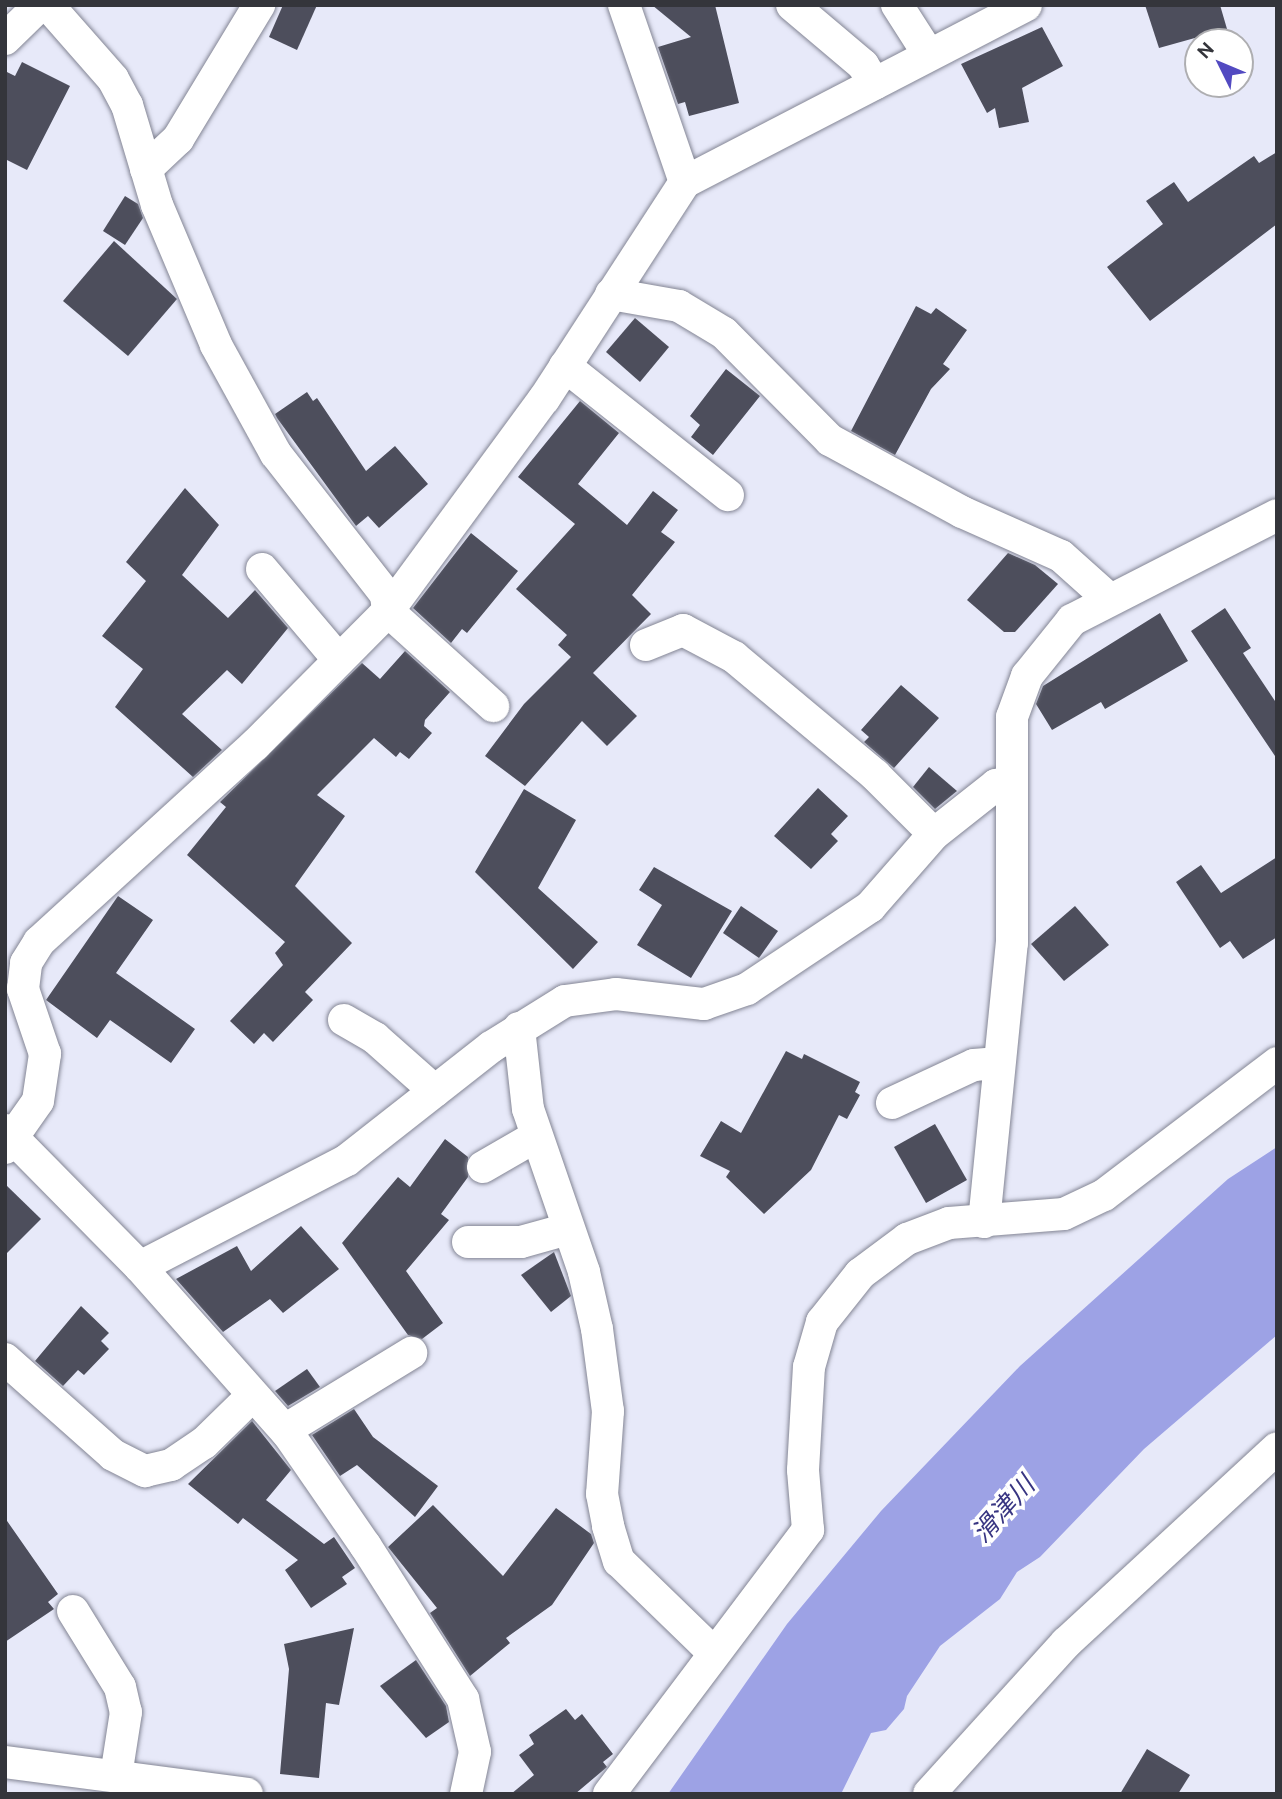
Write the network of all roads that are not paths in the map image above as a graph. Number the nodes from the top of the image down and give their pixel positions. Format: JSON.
{"nodes":[{"id":1,"x":40,"y":5,"type":"edge"},
{"id":2,"x":48,"y":5,"type":"edge"},
{"id":3,"x":259,"y":5,"type":"edge"},
{"id":4,"x":624,"y":5,"type":"edge"},
{"id":5,"x":792,"y":5,"type":"edge"},
{"id":6,"x":897,"y":5,"type":"edge"},
{"id":7,"x":1026,"y":5,"type":"edge"},
{"id":8,"x":5,"y":39,"type":"edge"},
{"id":9,"x":929,"y":55,"type":"junction"},
{"id":10,"x":875,"y":84,"type":"junction"},
{"id":11,"x":146,"y":169,"type":"junction"},
{"id":12,"x":685,"y":182,"type":"junction"},
{"id":13,"x":611,"y":294,"type":"junction"},
{"id":14,"x":565,"y":366,"type":"junction"},
{"id":15,"x":728,"y":495,"type":"dead end"},
{"id":16,"x":1277,"y":516,"type":"edge"},
{"id":17,"x":261,"y":569,"type":"dead end"},
{"id":18,"x":1108,"y":598,"type":"junction"},
{"id":19,"x":388,"y":611,"type":"junction"},
{"id":20,"x":646,"y":645,"type":"dead end"},
{"id":21,"x":339,"y":660,"type":"junction"},
{"id":22,"x":493,"y":706,"type":"dead end"},
{"id":23,"x":1012,"y":782,"type":"junction"},
{"id":24,"x":934,"y":834,"type":"junction"},
{"id":25,"x":344,"y":1020,"type":"dead end"},
{"id":26,"x":519,"y":1028,"type":"junction"},
{"id":27,"x":999,"y":1063,"type":"junction"},
{"id":28,"x":1277,"y":1063,"type":"edge"},
{"id":29,"x":435,"y":1091,"type":"junction"},
{"id":30,"x":892,"y":1103,"type":"dead end"},
{"id":31,"x":535,"y":1137,"type":"junction"},
{"id":32,"x":8,"y":1139,"type":"edge"},
{"id":33,"x":484,"y":1167,"type":"dead end"},
{"id":34,"x":984,"y":1222,"type":"junction"},
{"id":35,"x":568,"y":1229,"type":"junction"},
{"id":36,"x":468,"y":1242,"type":"dead end"},
{"id":37,"x":140,"y":1267,"type":"junction"},
{"id":38,"x":411,"y":1353,"type":"dead end"},
{"id":39,"x":5,"y":1359,"type":"edge"},
{"id":40,"x":252,"y":1396,"type":"junction"},
{"id":41,"x":285,"y":1430,"type":"junction"},
{"id":42,"x":1277,"y":1448,"type":"edge"},
{"id":43,"x":73,"y":1611,"type":"dead end"},
{"id":44,"x":713,"y":1652,"type":"junction"},
{"id":45,"x":5,"y":1762,"type":"edge"},
{"id":46,"x":116,"y":1776,"type":"junction"},
{"id":47,"x":247,"y":1794,"type":"edge"},
{"id":48,"x":466,"y":1794,"type":"edge"},
{"id":49,"x":609,"y":1794,"type":"edge"},
{"id":50,"x":929,"y":1794,"type":"edge"}],
"edges":[{"from":1,"to":8,"type":"street"},
{"from":2,"to":11,"type":"street"},
{"from":3,"to":11,"type":"street"},
{"from":4,"to":12,"type":"street"},
{"from":5,"to":10,"type":"street"},
{"from":6,"to":9,"type":"street"},
{"from":7,"to":9,"type":"street"},
{"from":9,"to":10,"type":"street"},
{"from":10,"to":12,"type":"street"},
{"from":11,"to":19,"type":"street"},
{"from":12,"to":13,"type":"street"},
{"from":13,"to":14,"type":"street"},
{"from":13,"to":18,"type":"street"},
{"from":14,"to":15,"type":"street"},
{"from":14,"to":19,"type":"street"},
{"from":16,"to":18,"type":"street"},
{"from":17,"to":21,"type":"street"},
{"from":18,"to":23,"type":"street"},
{"from":19,"to":21,"type":"street"},
{"from":19,"to":22,"type":"street"},
{"from":20,"to":24,"type":"street"},
{"from":21,"to":32,"type":"street"},
{"from":23,"to":24,"type":"street"},
{"from":23,"to":27,"type":"street"},
{"from":24,"to":26,"type":"street"},
{"from":25,"to":29,"type":"street"},
{"from":26,"to":29,"type":"street"},
{"from":26,"to":31,"type":"street"},
{"from":27,"to":30,"type":"street"},
{"from":27,"to":34,"type":"street"},
{"from":28,"to":34,"type":"street"},
{"from":29,"to":37,"type":"street"},
{"from":31,"to":33,"type":"street"},
{"from":31,"to":35,"type":"street"},
{"from":32,"to":37,"type":"street"},
{"from":34,"to":44,"type":"street"},
{"from":35,"to":36,"type":"street"},
{"from":35,"to":44,"type":"street"},
{"from":37,"to":40,"type":"street"},
{"from":38,"to":41,"type":"street"},
{"from":39,"to":40,"type":"street"},
{"from":40,"to":41,"type":"street"},
{"from":41,"to":48,"type":"street"},
{"from":42,"to":50,"type":"street"},
{"from":43,"to":46,"type":"street"},
{"from":44,"to":49,"type":"street"},
{"from":45,"to":46,"type":"street"},
{"from":46,"to":47,"type":"street"}]}
